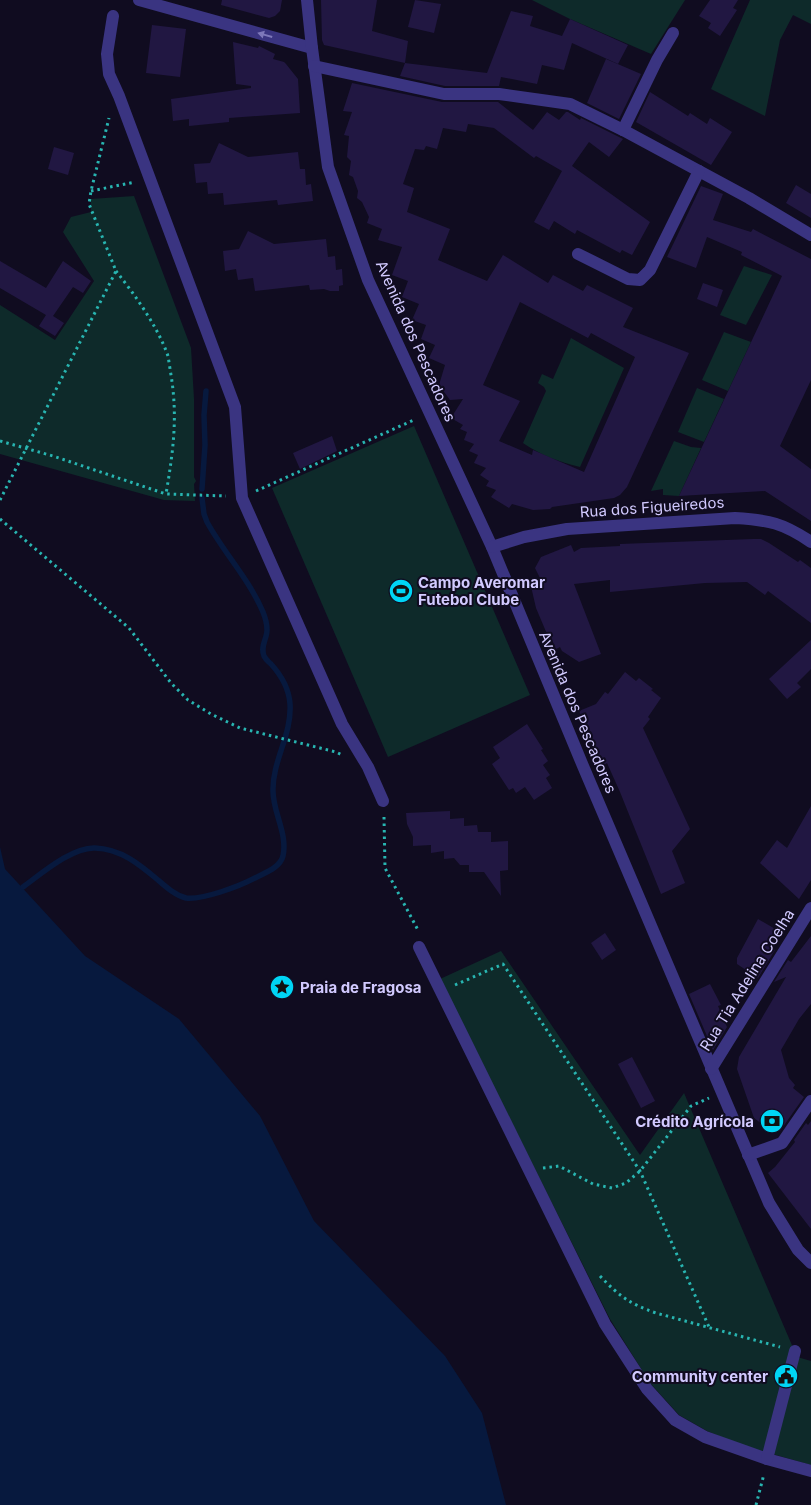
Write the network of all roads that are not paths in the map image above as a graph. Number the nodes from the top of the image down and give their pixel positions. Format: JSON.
{"nodes":[{"id":1,"x":139,"y":0,"type":"edge"},
{"id":2,"x":307,"y":0,"type":"edge"},
{"id":3,"x":114,"y":16,"type":"dead end"},
{"id":4,"x":673,"y":33,"type":"dead end"},
{"id":5,"x":312,"y":48,"type":"junction"},
{"id":6,"x":314,"y":66,"type":"junction"},
{"id":7,"x":623,"y":130,"type":"junction"},
{"id":8,"x":699,"y":171,"type":"junction"},
{"id":9,"x":811,"y":235,"type":"edge"},
{"id":10,"x":578,"y":254,"type":"dead end"},
{"id":11,"x":811,"y":542,"type":"edge"},
{"id":12,"x":492,"y":547,"type":"junction"},
{"id":13,"x":383,"y":801,"type":"road end"},
{"id":14,"x":811,"y":908,"type":"edge"},
{"id":15,"x":420,"y":947,"type":"road end"},
{"id":16,"x":711,"y":1069,"type":"junction"},
{"id":17,"x":811,"y":1101,"type":"edge"},
{"id":18,"x":748,"y":1155,"type":"junction"},
{"id":19,"x":811,"y":1263,"type":"edge"},
{"id":20,"x":795,"y":1351,"type":"road end"},
{"id":21,"x":767,"y":1459,"type":"junction"},
{"id":22,"x":811,"y":1471,"type":"edge"}],
"edges":[{"from":5,"to":1,"type":"street","one_way":true},
{"from":2,"to":5,"type":"street","name":"Avenida dos Pescadores"},
{"from":3,"to":13,"type":"street"},
{"from":4,"to":7,"type":"street"},
{"from":5,"to":6,"type":"street","name":"Avenida dos Pescadores"},
{"from":6,"to":7,"type":"street"},
{"from":6,"to":12,"type":"street","name":"Avenida dos Pescadores"},
{"from":7,"to":8,"type":"street"},
{"from":8,"to":9,"type":"street"},
{"from":8,"to":10,"type":"street"},
{"from":11,"to":12,"type":"street","name":"Rua dos Figueiredos"},
{"from":12,"to":16,"type":"street","name":"Avenida dos Pescadores"},
{"from":14,"to":16,"type":"street","name":"Rua Tia Adelina Coelha"},
{"from":15,"to":21,"type":"street"},
{"from":16,"to":18,"type":"street","name":"Avenida dos Pescadores"},
{"from":17,"to":18,"type":"street"},
{"from":18,"to":19,"type":"street","name":"Avenida dos Pescadores"},
{"from":20,"to":21,"type":"street"},
{"from":21,"to":22,"type":"street"}]}
